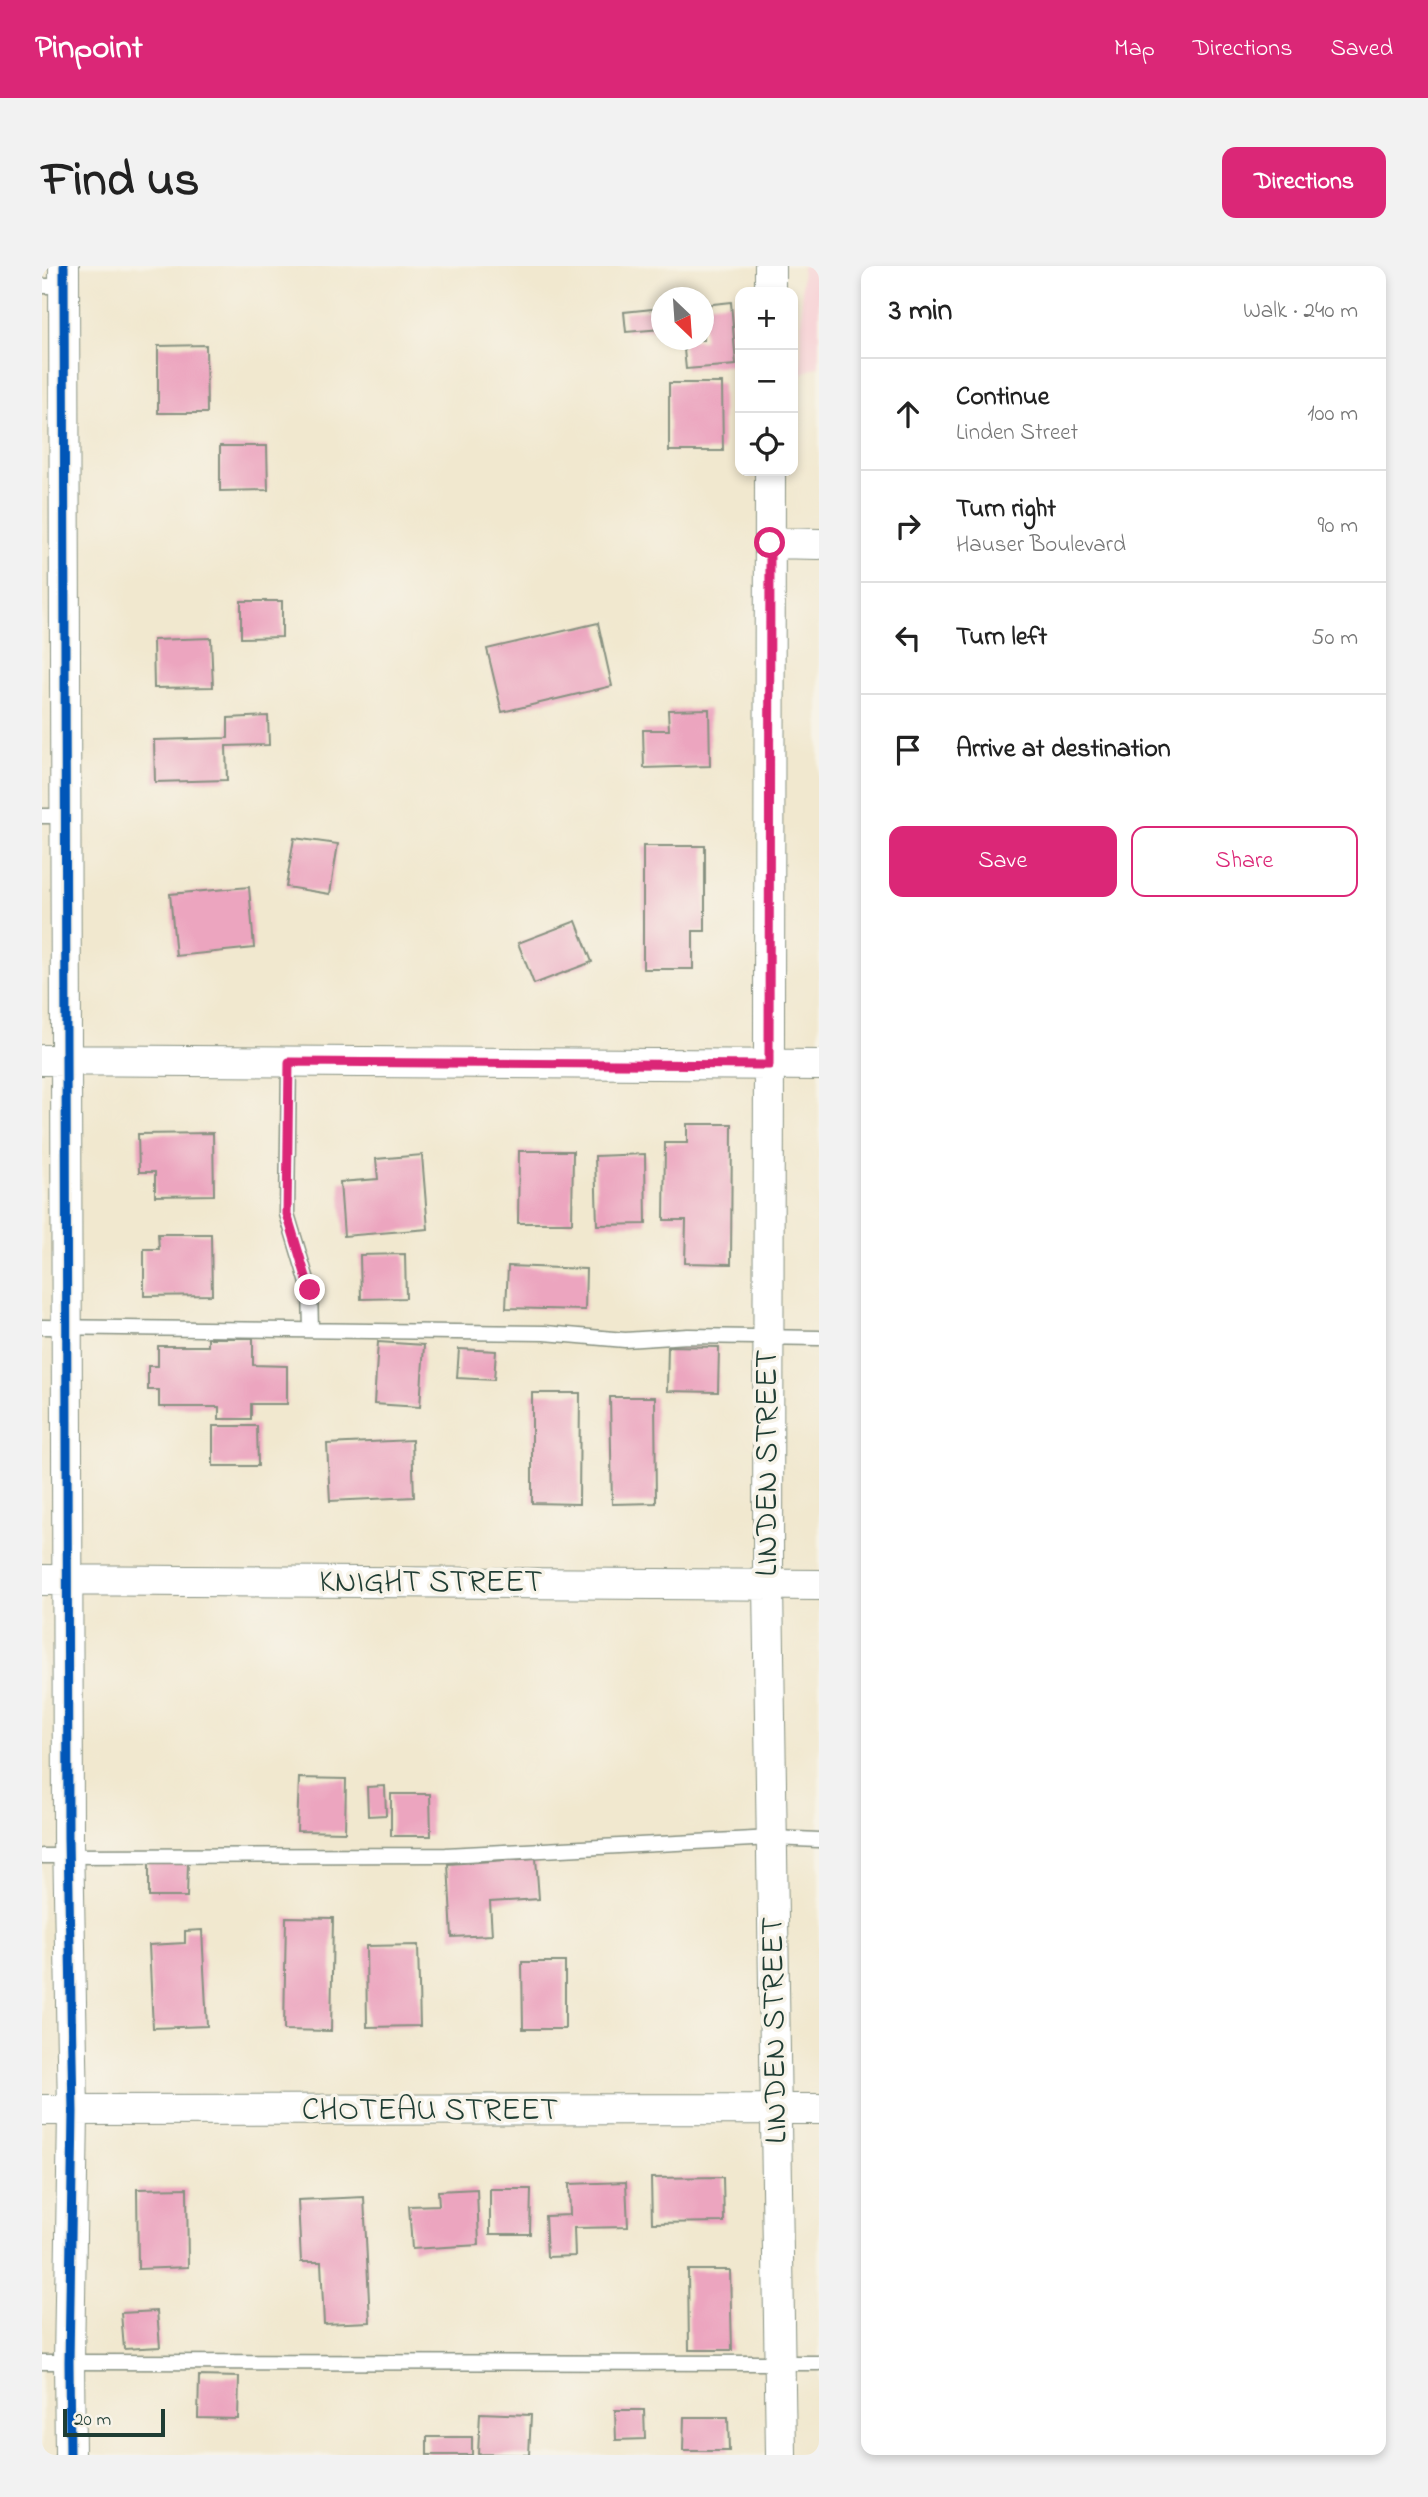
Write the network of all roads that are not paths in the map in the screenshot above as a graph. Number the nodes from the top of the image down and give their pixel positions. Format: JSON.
{"nodes":[{"id":1,"x":770,"y":266,"type":"edge"},
{"id":2,"x":57,"y":279,"type":"edge"},
{"id":3,"x":770,"y":287,"type":"edge"},
{"id":4,"x":770,"y":476,"type":"edge"},
{"id":5,"x":770,"y":543,"type":"junction"},
{"id":6,"x":819,"y":544,"type":"edge"},
{"id":7,"x":53,"y":555,"type":"edge"},
{"id":8,"x":54,"y":816,"type":"edge"},
{"id":9,"x":54,"y":1060,"type":"edge"},
{"id":10,"x":289,"y":1062,"type":"junction"},
{"id":11,"x":769,"y":1065,"type":"junction"},
{"id":12,"x":819,"y":1065,"type":"edge"},
{"id":13,"x":54,"y":1326,"type":"edge"},
{"id":14,"x":311,"y":1329,"type":"junction"},
{"id":15,"x":768,"y":1337,"type":"junction"},
{"id":16,"x":819,"y":1338,"type":"edge"},
{"id":17,"x":54,"y":1580,"type":"edge"},
{"id":18,"x":768,"y":1585,"type":"junction"},
{"id":19,"x":819,"y":1585,"type":"edge"},
{"id":20,"x":773,"y":1838,"type":"junction"},
{"id":21,"x":819,"y":1840,"type":"edge"},
{"id":22,"x":55,"y":1856,"type":"edge"},
{"id":23,"x":819,"y":2109,"type":"edge"},
{"id":24,"x":42,"y":2110,"type":"edge"},
{"id":25,"x":778,"y":2110,"type":"junction"},
{"id":26,"x":73,"y":2112,"type":"junction"},
{"id":27,"x":55,"y":2362,"type":"edge"},
{"id":28,"x":780,"y":2363,"type":"junction"},
{"id":29,"x":819,"y":2363,"type":"edge"},
{"id":30,"x":70,"y":2455,"type":"edge"},
{"id":31,"x":781,"y":2455,"type":"edge"}],
"edges":[{"from":1,"to":3,"type":"street"},
{"from":2,"to":7,"type":"street"},
{"from":4,"to":5,"type":"street","name":"LINDEN STREET"},
{"from":5,"to":6,"type":"street"},
{"from":5,"to":11,"type":"street","name":"LINDEN STREET"},
{"from":7,"to":8,"type":"street"},
{"from":8,"to":9,"type":"street"},
{"from":9,"to":10,"type":"street"},
{"from":9,"to":13,"type":"street"},
{"from":10,"to":11,"type":"street"},
{"from":10,"to":14,"type":"lane"},
{"from":11,"to":12,"type":"street"},
{"from":11,"to":15,"type":"street","name":"LINDEN STREET"},
{"from":13,"to":14,"type":"lane"},
{"from":13,"to":17,"type":"street"},
{"from":14,"to":15,"type":"lane"},
{"from":15,"to":16,"type":"lane"},
{"from":15,"to":18,"type":"street","name":"LINDEN STREET"},
{"from":17,"to":18,"type":"street","name":"KNIGHT STREET"},
{"from":17,"to":22,"type":"street"},
{"from":18,"to":19,"type":"street","name":"KNIGHT STREET"},
{"from":18,"to":20,"type":"street","name":"LINDEN STREET"},
{"from":20,"to":21,"type":"lane"},
{"from":20,"to":22,"type":"lane"},
{"from":20,"to":25,"type":"street","name":"LINDEN STREET"},
{"from":22,"to":26,"type":"street"},
{"from":23,"to":25,"type":"street","name":"CHOTEAU STREET"},
{"from":24,"to":26,"type":"street","name":"CHOTEAU STREET"},
{"from":25,"to":26,"type":"street","name":"CHOTEAU STREET"},
{"from":25,"to":28,"type":"street","name":"LINDEN STREET"},
{"from":26,"to":27,"type":"street"},
{"from":27,"to":28,"type":"lane"},
{"from":27,"to":30,"type":"street"},
{"from":28,"to":29,"type":"lane"},
{"from":28,"to":31,"type":"street","name":"LINDEN STREET"}]}
